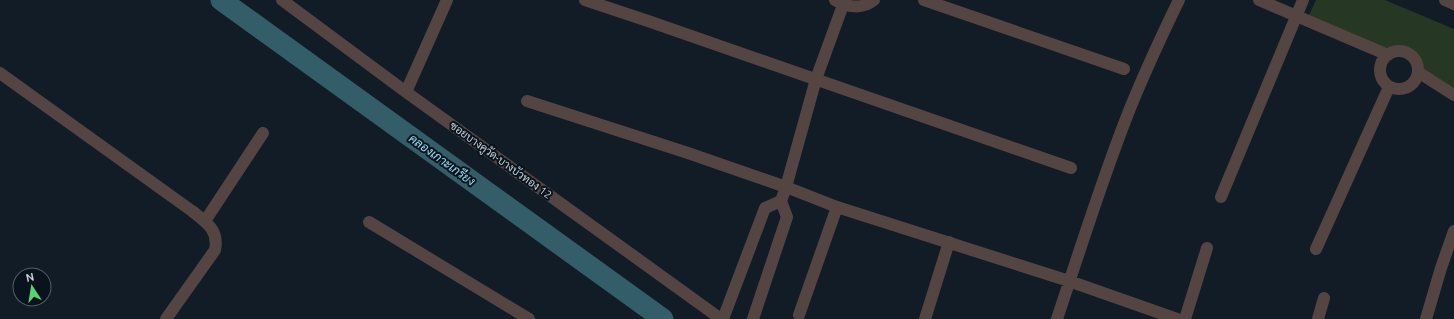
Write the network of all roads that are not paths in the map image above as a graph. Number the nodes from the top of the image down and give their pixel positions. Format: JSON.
{"nodes":[{"id":1,"x":282,"y":0,"type":"edge"},
{"id":2,"x":447,"y":0,"type":"edge"},
{"id":3,"x":585,"y":0,"type":"edge"},
{"id":4,"x":874,"y":0,"type":"edge"},
{"id":5,"x":924,"y":0,"type":"edge"},
{"id":6,"x":1179,"y":0,"type":"edge"},
{"id":7,"x":1259,"y":0,"type":"edge"},
{"id":8,"x":1303,"y":0,"type":"edge"},
{"id":9,"x":1445,"y":0,"type":"edge"},
{"id":10,"x":839,"y":2,"type":"edge"},
{"id":11,"x":1454,"y":4,"type":"edge"},
{"id":12,"x":1295,"y":16,"type":"junction"},
{"id":13,"x":1388,"y":55,"type":"junction"},
{"id":14,"x":1124,"y":69,"type":"dead end"},
{"id":15,"x":1418,"y":72,"type":"junction"},
{"id":16,"x":0,"y":73,"type":"edge"},
{"id":17,"x":816,"y":79,"type":"junction"},
{"id":18,"x":1389,"y":87,"type":"junction"},
{"id":19,"x":406,"y":92,"type":"junction"},
{"id":20,"x":1454,"y":95,"type":"edge"},
{"id":21,"x":527,"y":100,"type":"dead end"},
{"id":22,"x":263,"y":133,"type":"dead end"},
{"id":23,"x":1071,"y":168,"type":"dead end"},
{"id":24,"x":786,"y":186,"type":"junction"},
{"id":25,"x":1221,"y":196,"type":"dead end"},
{"id":26,"x":781,"y":201,"type":"junction"},
{"id":27,"x":837,"y":207,"type":"junction"},
{"id":28,"x":205,"y":222,"type":"junction"},
{"id":29,"x":369,"y":222,"type":"dead end"},
{"id":30,"x":1454,"y":231,"type":"edge"},
{"id":31,"x":949,"y":242,"type":"junction"},
{"id":32,"x":1207,"y":248,"type":"dead end"},
{"id":33,"x":1316,"y":249,"type":"dead end"},
{"id":34,"x":1069,"y":281,"type":"junction"},
{"id":35,"x":1324,"y":298,"type":"dead end"},
{"id":36,"x":799,"y":314,"type":"dead end"},
{"id":37,"x":166,"y":319,"type":"edge"},
{"id":38,"x":529,"y":319,"type":"edge"},
{"id":39,"x":722,"y":319,"type":"edge"},
{"id":40,"x":753,"y":319,"type":"edge"},
{"id":41,"x":925,"y":319,"type":"edge"},
{"id":42,"x":1056,"y":319,"type":"edge"},
{"id":43,"x":1177,"y":319,"type":"edge"},
{"id":44,"x":1185,"y":319,"type":"edge"},
{"id":45,"x":1318,"y":319,"type":"edge"},
{"id":46,"x":1426,"y":319,"type":"edge"}],
"edges":[{"from":1,"to":19,"type":"street","name":"ซอยบางคูวัด-บางบัวทอง 12"},
{"from":2,"to":19,"type":"street"},
{"from":3,"to":17,"type":"street"},
{"from":4,"to":10,"type":"street"},
{"from":5,"to":14,"type":"street"},
{"from":6,"to":34,"type":"street"},
{"from":7,"to":12,"type":"street"},
{"from":8,"to":12,"type":"street"},
{"from":9,"to":11,"type":"street"},
{"from":10,"to":17,"type":"street"},
{"from":12,"to":13,"type":"street"},
{"from":12,"to":25,"type":"street"},
{"from":13,"to":15,"type":"street"},
{"from":13,"to":18,"type":"street"},
{"from":15,"to":18,"type":"street"},
{"from":15,"to":20,"type":"street"},
{"from":16,"to":28,"type":"street"},
{"from":17,"to":23,"type":"street"},
{"from":17,"to":24,"type":"street"},
{"from":18,"to":33,"type":"street"},
{"from":19,"to":39,"type":"street","name":"ซอยบางคูวัด-บางบัวทอง 12"},
{"from":21,"to":24,"type":"street"},
{"from":22,"to":28,"type":"street"},
{"from":24,"to":26,"type":"street"},
{"from":24,"to":27,"type":"street"},
{"from":26,"to":39,"type":"street"},
{"from":26,"to":40,"type":"street"},
{"from":27,"to":31,"type":"street"},
{"from":27,"to":36,"type":"street"},
{"from":28,"to":37,"type":"street"},
{"from":29,"to":38,"type":"street"},
{"from":30,"to":46,"type":"street"},
{"from":31,"to":34,"type":"street"},
{"from":31,"to":41,"type":"street"},
{"from":32,"to":44,"type":"street"},
{"from":34,"to":42,"type":"street"},
{"from":34,"to":43,"type":"street"},
{"from":35,"to":45,"type":"street"}]}
